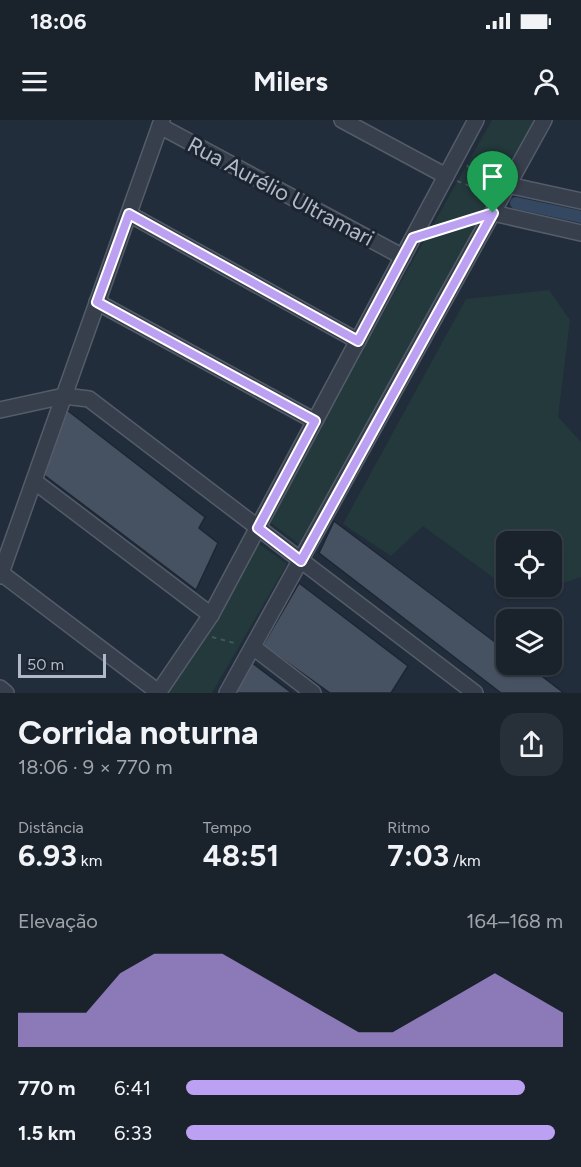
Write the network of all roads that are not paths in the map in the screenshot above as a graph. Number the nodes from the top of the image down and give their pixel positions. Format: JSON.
{"nodes":[{"id":1,"x":342,"y":120,"type":"edge"},
{"id":2,"x":476,"y":120,"type":"edge"},
{"id":3,"x":544,"y":120,"type":"edge"},
{"id":4,"x":161,"y":123,"type":"edge"},
{"id":5,"x":446,"y":176,"type":"junction"},
{"id":6,"x":508,"y":185,"type":"junction"},
{"id":7,"x":581,"y":201,"type":"edge"},
{"id":8,"x":493,"y":213,"type":"junction"},
{"id":9,"x":129,"y":214,"type":"junction"},
{"id":10,"x":581,"y":233,"type":"edge"},
{"id":11,"x":403,"y":257,"type":"junction"},
{"id":12,"x":97,"y":302,"type":"junction"},
{"id":13,"x":358,"y":341,"type":"junction"},
{"id":14,"x":64,"y":396,"type":"junction"},
{"id":15,"x":0,"y":410,"type":"edge"},
{"id":16,"x":315,"y":421,"type":"junction"},
{"id":17,"x":34,"y":481,"type":"junction"},
{"id":18,"x":258,"y":528,"type":"junction"},
{"id":19,"x":301,"y":561,"type":"junction"},
{"id":20,"x":1,"y":574,"type":"edge"},
{"id":21,"x":211,"y":615,"type":"junction"},
{"id":22,"x":253,"y":647,"type":"junction"},
{"id":23,"x":0,"y":688,"type":"edge"},
{"id":24,"x":6,"y":693,"type":"edge"},
{"id":25,"x":158,"y":693,"type":"edge"},
{"id":26,"x":227,"y":693,"type":"edge"},
{"id":27,"x":313,"y":693,"type":"edge"},
{"id":28,"x":475,"y":693,"type":"edge"}],
"edges":[{"from":1,"to":5,"type":"street"},
{"from":2,"to":5,"type":"street"},
{"from":3,"to":6,"type":"street"},
{"from":4,"to":9,"type":"street"},
{"from":4,"to":11,"type":"street","name":"Rua Aurélio Ultramari"},
{"from":5,"to":11,"type":"street"},
{"from":6,"to":7,"type":"street"},
{"from":6,"to":8,"type":"street"},
{"from":8,"to":10,"type":"street"},
{"from":8,"to":19,"type":"street"},
{"from":9,"to":12,"type":"street"},
{"from":9,"to":13,"type":"street"},
{"from":11,"to":13,"type":"street"},
{"from":12,"to":14,"type":"street"},
{"from":12,"to":16,"type":"street"},
{"from":13,"to":16,"type":"street"},
{"from":14,"to":15,"type":"street"},
{"from":14,"to":17,"type":"street"},
{"from":14,"to":18,"type":"street"},
{"from":16,"to":18,"type":"street"},
{"from":17,"to":20,"type":"street"},
{"from":17,"to":21,"type":"street"},
{"from":18,"to":19,"type":"street"},
{"from":18,"to":21,"type":"street"},
{"from":19,"to":22,"type":"street"},
{"from":19,"to":28,"type":"street"},
{"from":20,"to":25,"type":"street"},
{"from":21,"to":25,"type":"street"},
{"from":22,"to":26,"type":"street"},
{"from":22,"to":27,"type":"street"},
{"from":23,"to":24,"type":"street"}]}
